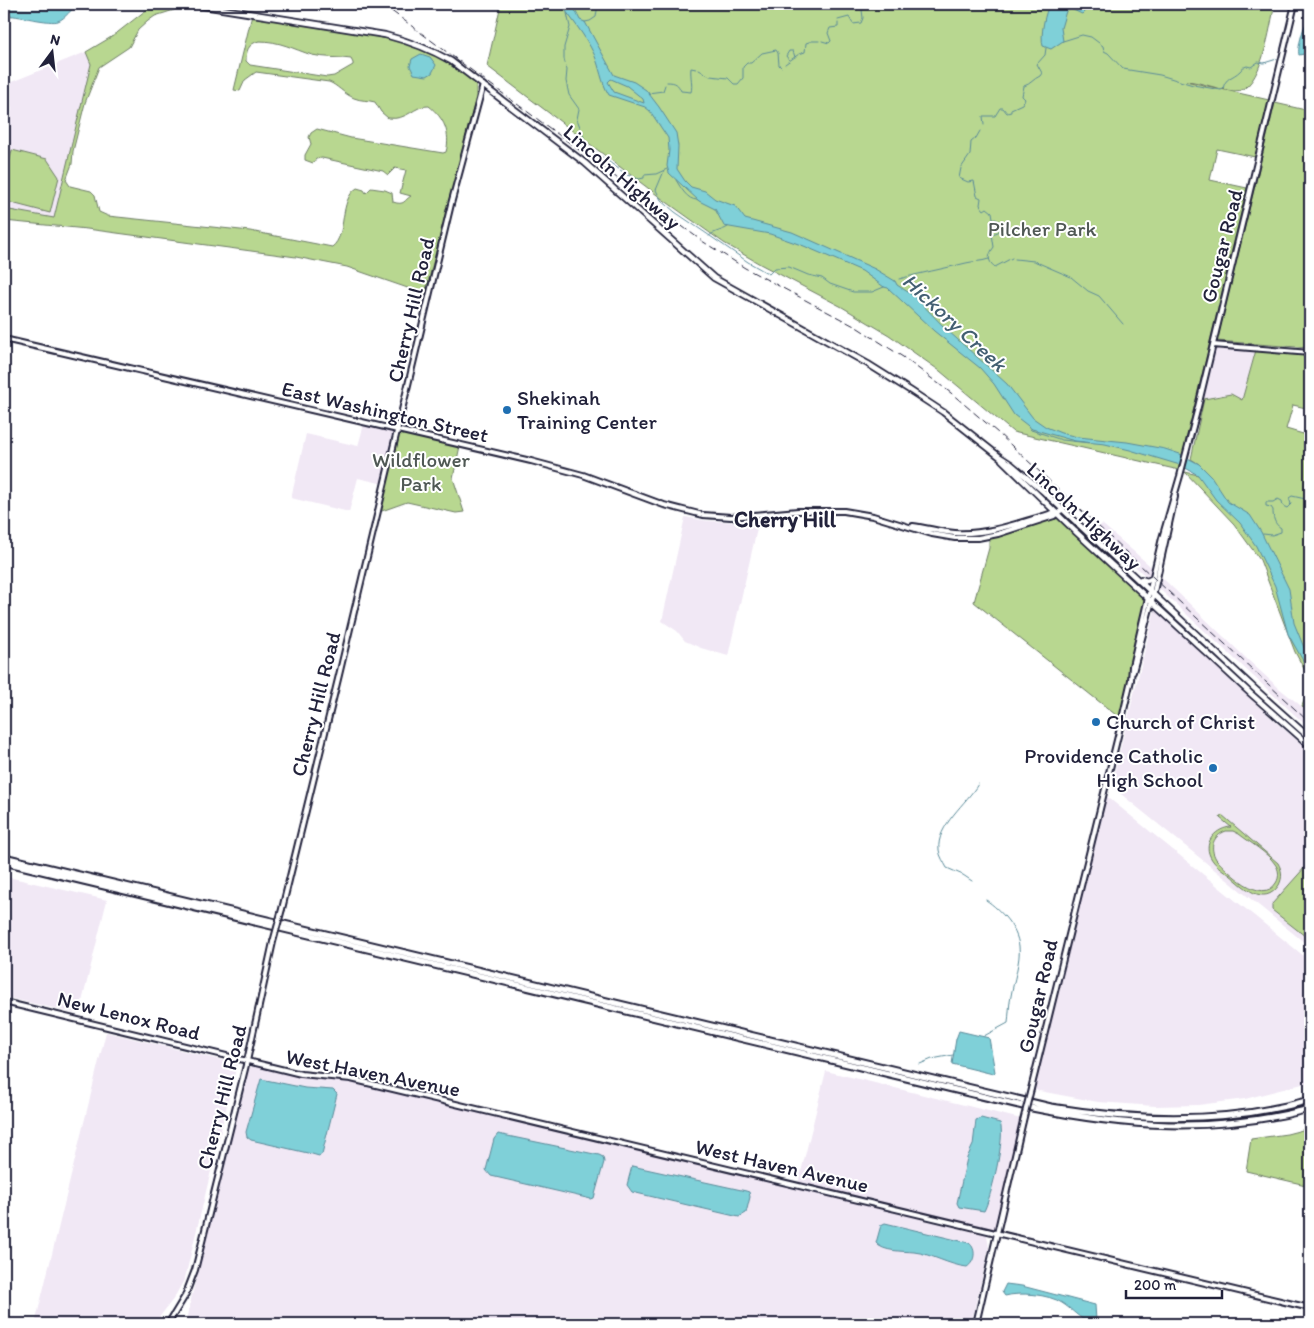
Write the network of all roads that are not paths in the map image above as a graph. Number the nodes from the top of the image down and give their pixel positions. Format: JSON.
{"nodes":[{"id":1,"x":190,"y":4,"type":"edge"},
{"id":2,"x":1295,"y":4,"type":"edge"},
{"id":3,"x":483,"y":85,"type":"junction"},
{"id":4,"x":4,"y":339,"type":"edge"},
{"id":5,"x":1213,"y":345,"type":"junction"},
{"id":6,"x":1310,"y":353,"type":"edge"},
{"id":7,"x":398,"y":431,"type":"junction"},
{"id":8,"x":1000,"y":457,"type":"junction"},
{"id":9,"x":1175,"y":495,"type":"junction"},
{"id":10,"x":1063,"y":509,"type":"junction"},
{"id":11,"x":1058,"y":513,"type":"junction"},
{"id":12,"x":1136,"y":578,"type":"junction"},
{"id":13,"x":1153,"y":578,"type":"junction"},
{"id":14,"x":1152,"y":592,"type":"junction"},
{"id":15,"x":1150,"y":599,"type":"junction"},
{"id":16,"x":1310,"y":738,"type":"edge"},
{"id":17,"x":1310,"y":746,"type":"edge"},
{"id":18,"x":4,"y":857,"type":"edge"},
{"id":19,"x":4,"y":862,"type":"edge"},
{"id":20,"x":4,"y":1002,"type":"edge"},
{"id":21,"x":247,"y":1061,"type":"junction"},
{"id":22,"x":1310,"y":1100,"type":"edge"},
{"id":23,"x":1310,"y":1109,"type":"edge"},
{"id":24,"x":997,"y":1234,"type":"junction"},
{"id":25,"x":1310,"y":1308,"type":"edge"},
{"id":26,"x":168,"y":1324,"type":"edge"},
{"id":27,"x":976,"y":1324,"type":"edge"}],
"edges":[{"from":1,"to":3,"type":"main road","name":"Lincoln Highway"},
{"from":2,"to":5,"type":"street","name":"Gougar Road"},
{"from":3,"to":7,"type":"street","name":"Cherry Hill Road"},
{"from":3,"to":8,"type":"main road","name":"Lincoln Highway"},
{"from":4,"to":7,"type":"street","name":"East Washington Street"},
{"from":5,"to":6,"type":"street"},
{"from":5,"to":9,"type":"street","name":"Gougar Road"},
{"from":7,"to":11,"type":"street","name":"East Washington Street"},
{"from":7,"to":21,"type":"street","name":"Cherry Hill Road","bridge":true},
{"from":8,"to":10,"type":"main road","name":"Lincoln Highway"},
{"from":8,"to":11,"type":"main road","name":"Lincoln Highway"},
{"from":9,"to":13,"type":"street","name":"Gougar Road"},
{"from":9,"to":14,"type":"street","name":"Gougar Road"},
{"from":10,"to":11,"type":"street","name":"East Washington Street"},
{"from":10,"to":12,"type":"main road","name":"Lincoln Highway"},
{"from":11,"to":15,"type":"main road","name":"Lincoln Highway"},
{"from":12,"to":13,"type":"main road"},
{"from":12,"to":14,"type":"main road","name":"Lincoln Highway"},
{"from":13,"to":14,"type":"street","name":"Gougar Road"},
{"from":14,"to":15,"type":"street","name":"Gougar Road"},
{"from":14,"to":16,"type":"main road","name":"Lincoln Highway"},
{"from":15,"to":17,"type":"main road","name":"Lincoln Highway"},
{"from":15,"to":24,"type":"street","name":"Gougar Road","bridge":true},
{"from":18,"to":22,"type":"highway"},
{"from":19,"to":23,"type":"highway"},
{"from":20,"to":21,"type":"street","name":"New Lenox Road"},
{"from":21,"to":24,"type":"street","name":"West Haven Avenue"},
{"from":21,"to":26,"type":"street","name":"Cherry Hill Road"},
{"from":24,"to":25,"type":"street","name":"West Haven Avenue"},
{"from":24,"to":27,"type":"street","name":"Gougar Road"}]}
